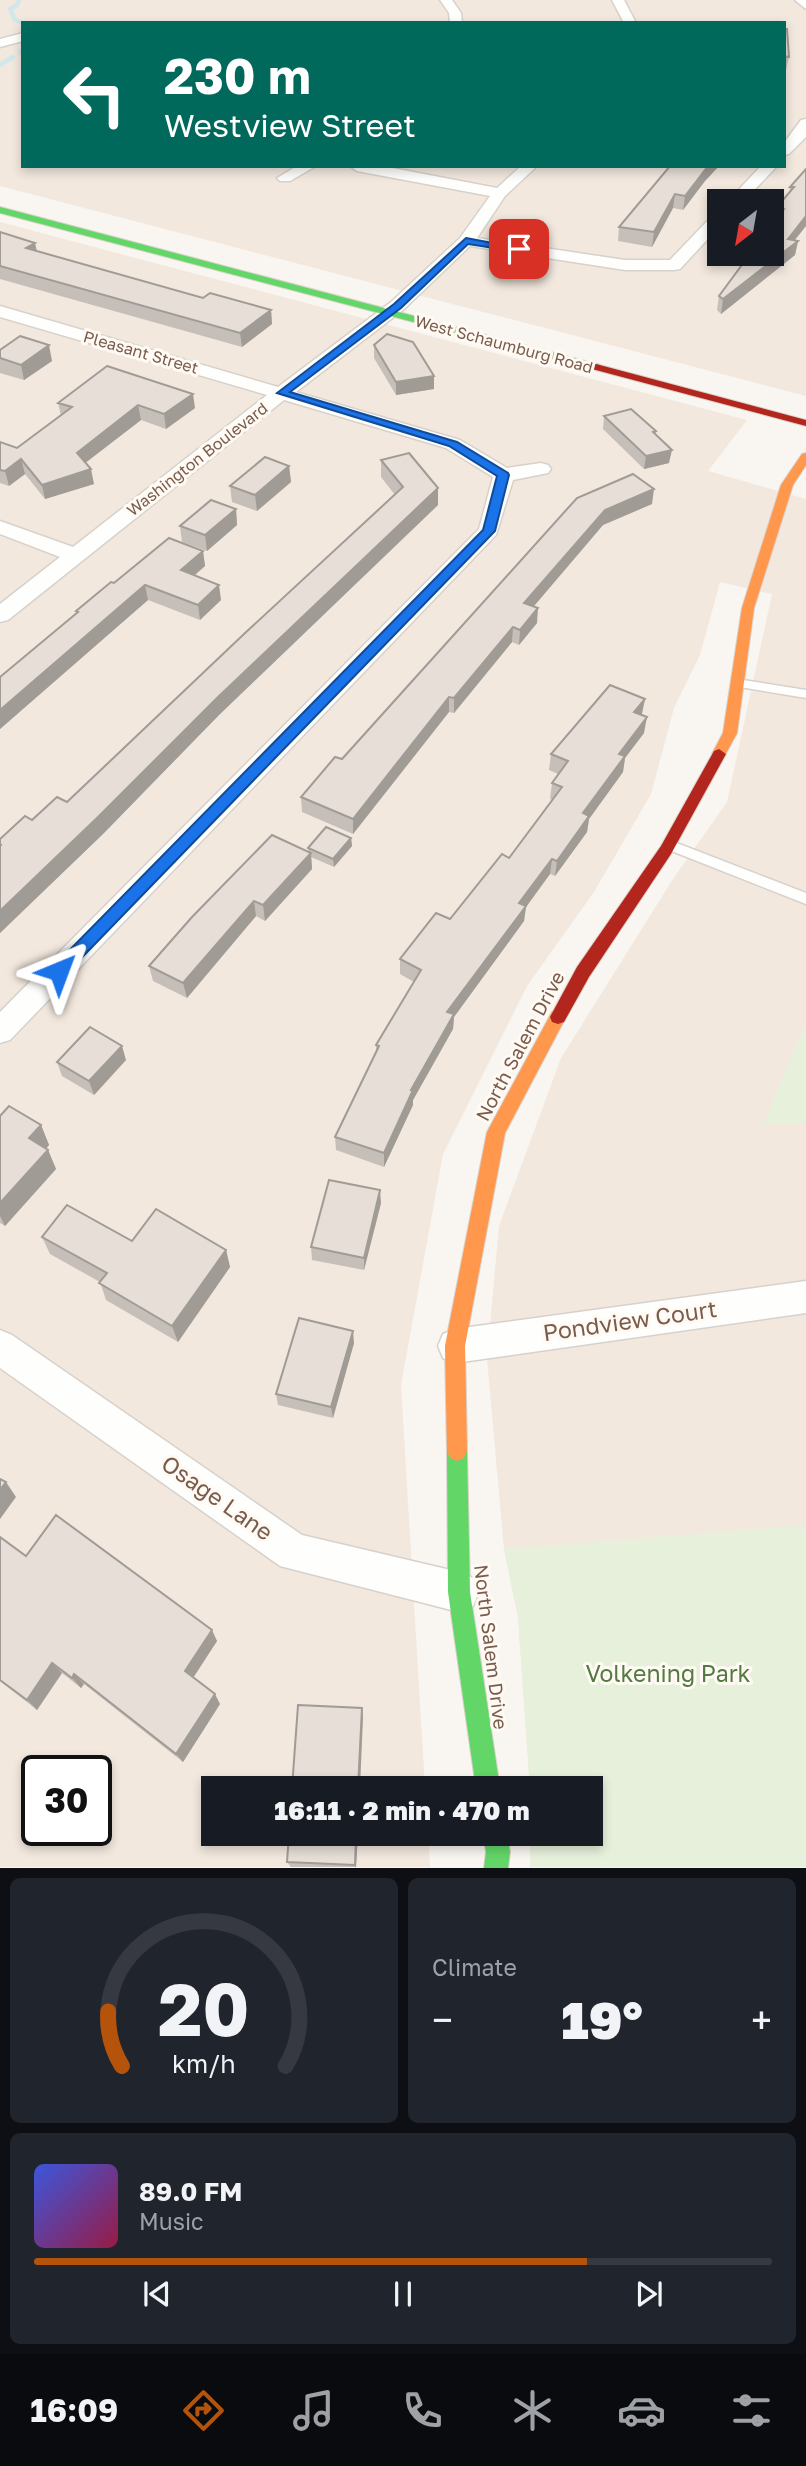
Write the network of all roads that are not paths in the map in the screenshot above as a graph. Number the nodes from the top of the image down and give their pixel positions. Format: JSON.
{"nodes":[{"id":1,"x":446,"y":0,"type":"edge"},
{"id":2,"x":618,"y":0,"type":"edge"},
{"id":3,"x":801,"y":0,"type":"edge"},
{"id":4,"x":806,"y":5,"type":"edge"},
{"id":5,"x":456,"y":21,"type":"edge"},
{"id":6,"x":629,"y":21,"type":"edge"},
{"id":7,"x":21,"y":38,"type":"edge"},
{"id":8,"x":0,"y":43,"type":"edge"},
{"id":9,"x":806,"y":123,"type":"edge"},
{"id":10,"x":786,"y":150,"type":"edge"},
{"id":11,"x":305,"y":168,"type":"edge"},
{"id":12,"x":368,"y":168,"type":"edge"},
{"id":13,"x":528,"y":168,"type":"edge"},
{"id":14,"x":768,"y":168,"type":"edge"},
{"id":15,"x":285,"y":178,"type":"dead end"},
{"id":16,"x":748,"y":189,"type":"edge"},
{"id":17,"x":500,"y":193,"type":"junction"},
{"id":18,"x":0,"y":196,"type":"edge"},
{"id":19,"x":0,"y":210,"type":"edge"},
{"id":20,"x":707,"y":231,"type":"edge"},
{"id":21,"x":466,"y":241,"type":"junction"},
{"id":22,"x":396,"y":307,"type":"junction"},
{"id":23,"x":0,"y":311,"type":"edge"},
{"id":24,"x":654,"y":365,"type":"dead end"},
{"id":25,"x":282,"y":393,"type":"junction"},
{"id":26,"x":806,"y":423,"type":"edge"},
{"id":27,"x":806,"y":456,"type":"edge"},
{"id":28,"x":541,"y":469,"type":"dead end"},
{"id":29,"x":503,"y":475,"type":"junction"},
{"id":30,"x":0,"y":527,"type":"edge"},
{"id":31,"x":74,"y":555,"type":"junction"},
{"id":32,"x":0,"y":615,"type":"edge"},
{"id":33,"x":737,"y":683,"type":"junction"},
{"id":34,"x":806,"y":694,"type":"edge"},
{"id":35,"x":669,"y":845,"type":"junction"},
{"id":36,"x":806,"y":900,"type":"edge"},
{"id":37,"x":0,"y":1031,"type":"edge"},
{"id":38,"x":806,"y":1297,"type":"edge"},
{"id":39,"x":454,"y":1346,"type":"junction"},
{"id":40,"x":0,"y":1347,"type":"edge"},
{"id":41,"x":459,"y":1592,"type":"junction"},
{"id":42,"x":486,"y":1776,"type":"edge"},
{"id":43,"x":497,"y":1846,"type":"edge"},
{"id":44,"x":496,"y":1867,"type":"edge"}],
"edges":[{"from":1,"to":5,"type":"street"},
{"from":2,"to":6,"type":"street"},
{"from":3,"to":4,"type":"street"},
{"from":7,"to":8,"type":"street"},
{"from":9,"to":10,"type":"street"},
{"from":11,"to":15,"type":"street"},
{"from":12,"to":17,"type":"street"},
{"from":13,"to":17,"type":"street","name":"Washington Boulevard"},
{"from":14,"to":16,"type":"street"},
{"from":17,"to":21,"type":"street","name":"Washington Boulevard"},
{"from":18,"to":22,"type":"main road","name":"West Schaumburg Road"},
{"from":19,"to":22,"type":"main road","name":"West Schaumburg Road"},
{"from":20,"to":21,"type":"street"},
{"from":21,"to":22,"type":"street","name":"Washington Boulevard"},
{"from":22,"to":24,"type":"main road","name":"West Schaumburg Road"},
{"from":22,"to":25,"type":"street","name":"Washington Boulevard"},
{"from":22,"to":26,"type":"main road","name":"West Schaumburg Road"},
{"from":23,"to":25,"type":"street","name":"Pleasant Street"},
{"from":25,"to":29,"type":"street","name":"Pleasant Street"},
{"from":25,"to":31,"type":"street","name":"Washington Boulevard"},
{"from":27,"to":33,"type":"main road","name":"North Salem Drive"},
{"from":28,"to":29,"type":"street"},
{"from":29,"to":37,"type":"street"},
{"from":30,"to":31,"type":"street"},
{"from":31,"to":32,"type":"street","name":"Washington Boulevard"},
{"from":33,"to":34,"type":"lane"},
{"from":33,"to":35,"type":"main road","name":"North Salem Drive"},
{"from":35,"to":36,"type":"lane"},
{"from":35,"to":39,"type":"main road","name":"North Salem Drive"},
{"from":38,"to":39,"type":"street","name":"Pondview Court"},
{"from":39,"to":41,"type":"main road","name":"North Salem Drive"},
{"from":40,"to":41,"type":"street","name":"Osage Lane"},
{"from":41,"to":42,"type":"main road","name":"North Salem Drive"},
{"from":43,"to":44,"type":"main road"}]}
